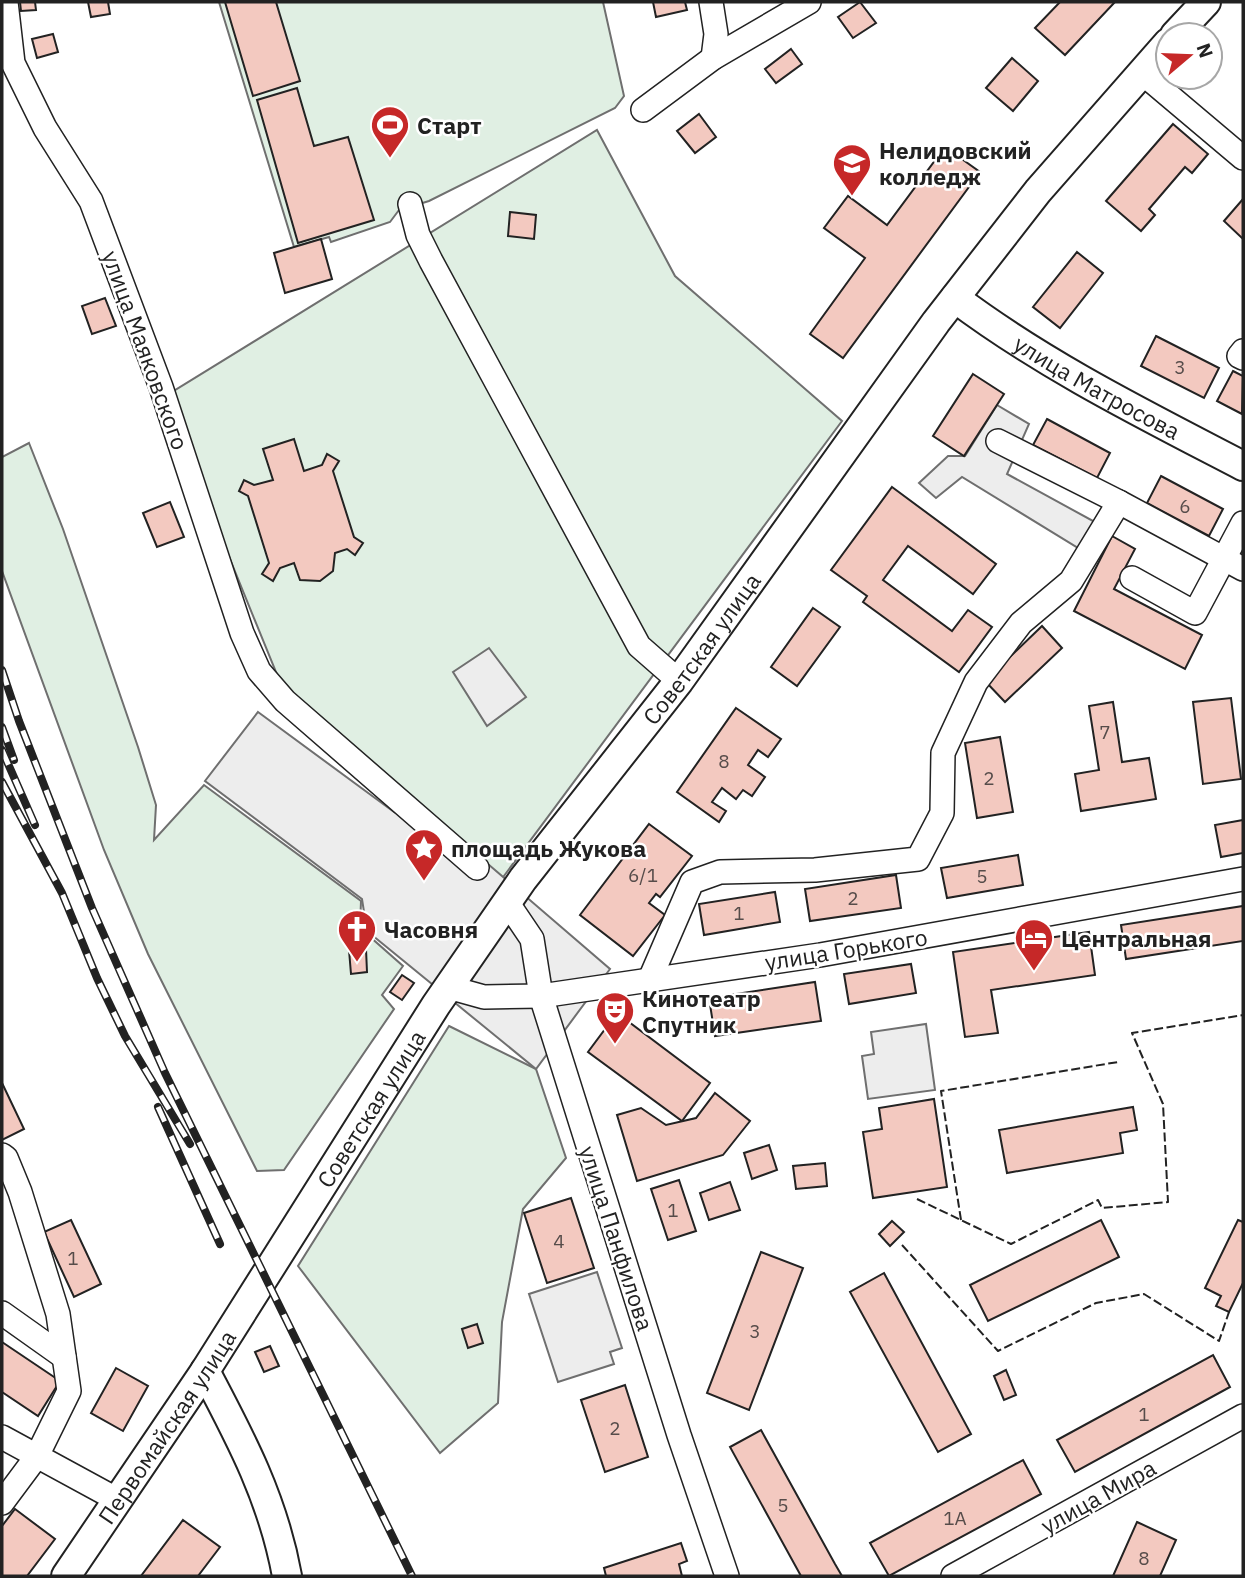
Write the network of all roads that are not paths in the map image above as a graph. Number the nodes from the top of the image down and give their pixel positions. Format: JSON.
{"nodes":[{"id":1,"x":6,"y":2,"type":"edge"},
{"id":2,"x":711,"y":2,"type":"edge"},
{"id":3,"x":810,"y":2,"type":"edge"},
{"id":4,"x":1206,"y":2,"type":"edge"},
{"id":5,"x":1188,"y":21,"type":"edge"},
{"id":6,"x":713,"y":58,"type":"junction"},
{"id":7,"x":1154,"y":58,"type":"edge"},
{"id":8,"x":1141,"y":72,"type":"junction"},
{"id":9,"x":643,"y":110,"type":"dead end"},
{"id":10,"x":1243,"y":158,"type":"edge"},
{"id":11,"x":410,"y":204,"type":"dead end"},
{"id":12,"x":955,"y":298,"type":"junction"},
{"id":13,"x":1243,"y":351,"type":"edge"},
{"id":14,"x":1243,"y":358,"type":"edge"},
{"id":15,"x":998,"y":441,"type":"dead end"},
{"id":16,"x":1243,"y":466,"type":"edge"},
{"id":17,"x":1119,"y":502,"type":"junction"},
{"id":18,"x":1243,"y":523,"type":"edge"},
{"id":19,"x":1234,"y":564,"type":"edge"},
{"id":20,"x":1132,"y":578,"type":"dead end"},
{"id":21,"x":679,"y":681,"type":"junction"},
{"id":22,"x":477,"y":868,"type":"dead end"},
{"id":23,"x":1243,"y":879,"type":"edge"},
{"id":24,"x":507,"y":902,"type":"junction"},
{"id":25,"x":650,"y":979,"type":"junction"},
{"id":26,"x":448,"y":987,"type":"junction"},
{"id":27,"x":541,"y":996,"type":"junction"},
{"id":28,"x":2,"y":1155,"type":"edge"},
{"id":29,"x":265,"y":1274,"type":"joint"},
{"id":30,"x":58,"y":1314,"type":"junction"},
{"id":31,"x":8,"y":1317,"type":"edge"},
{"id":32,"x":64,"y":1357,"type":"junction"},
{"id":33,"x":205,"y":1371,"type":"junction"},
{"id":34,"x":1243,"y":1416,"type":"edge"},
{"id":35,"x":2,"y":1437,"type":"edge"},
{"id":36,"x":37,"y":1456,"type":"junction"},
{"id":37,"x":116,"y":1499,"type":"junction"},
{"id":38,"x":2,"y":1503,"type":"edge"},
{"id":39,"x":65,"y":1576,"type":"edge"},
{"id":40,"x":287,"y":1576,"type":"edge"},
{"id":41,"x":727,"y":1576,"type":"edge"},
{"id":42,"x":953,"y":1576,"type":"edge"}],
"edges":[{"from":1,"to":22,"type":"street","name":"улица Маяковского"},
{"from":2,"to":6,"type":"street"},
{"from":3,"to":6,"type":"street"},
{"from":4,"to":5,"type":"main road"},
{"from":6,"to":9,"type":"street"},
{"from":7,"to":8,"type":"main road","name":"Советская улица"},
{"from":8,"to":10,"type":"street"},
{"from":8,"to":12,"type":"main road","name":"Советская улица"},
{"from":11,"to":21,"type":"street"},
{"from":12,"to":16,"type":"main road","name":"улица Матросова"},
{"from":12,"to":21,"type":"main road","name":"Советская улица"},
{"from":13,"to":14,"type":"street"},
{"from":15,"to":17,"type":"street"},
{"from":17,"to":19,"type":"street"},
{"from":17,"to":25,"type":"street"},
{"from":18,"to":19,"type":"street"},
{"from":19,"to":20,"type":"street"},
{"from":21,"to":24,"type":"main road","name":"Советская улица"},
{"from":23,"to":25,"type":"street","name":"улица Горького"},
{"from":24,"to":26,"type":"main road","name":"Советская улица"},
{"from":24,"to":27,"type":"street","name":"улица Панфилова"},
{"from":25,"to":27,"type":"street","name":"улица Горького"},
{"from":26,"to":27,"type":"street","name":"улица Горького"},
{"from":26,"to":29,"type":"main road","name":"Советская улица"},
{"from":27,"to":41,"type":"street","name":"улица Панфилова"},
{"from":28,"to":30,"type":"street"},
{"from":29,"to":33,"type":"main road","name":"Первомайская улица"},
{"from":30,"to":31,"type":"street"},
{"from":30,"to":32,"type":"street"},
{"from":31,"to":32,"type":"street"},
{"from":32,"to":36,"type":"street"},
{"from":33,"to":37,"type":"main road","name":"Первомайская улица"},
{"from":33,"to":40,"type":"main road"},
{"from":34,"to":42,"type":"street","name":"улица Мира"},
{"from":35,"to":36,"type":"street"},
{"from":36,"to":37,"type":"street"},
{"from":36,"to":38,"type":"street"},
{"from":37,"to":39,"type":"main road","name":"Первомайская улица"}]}
